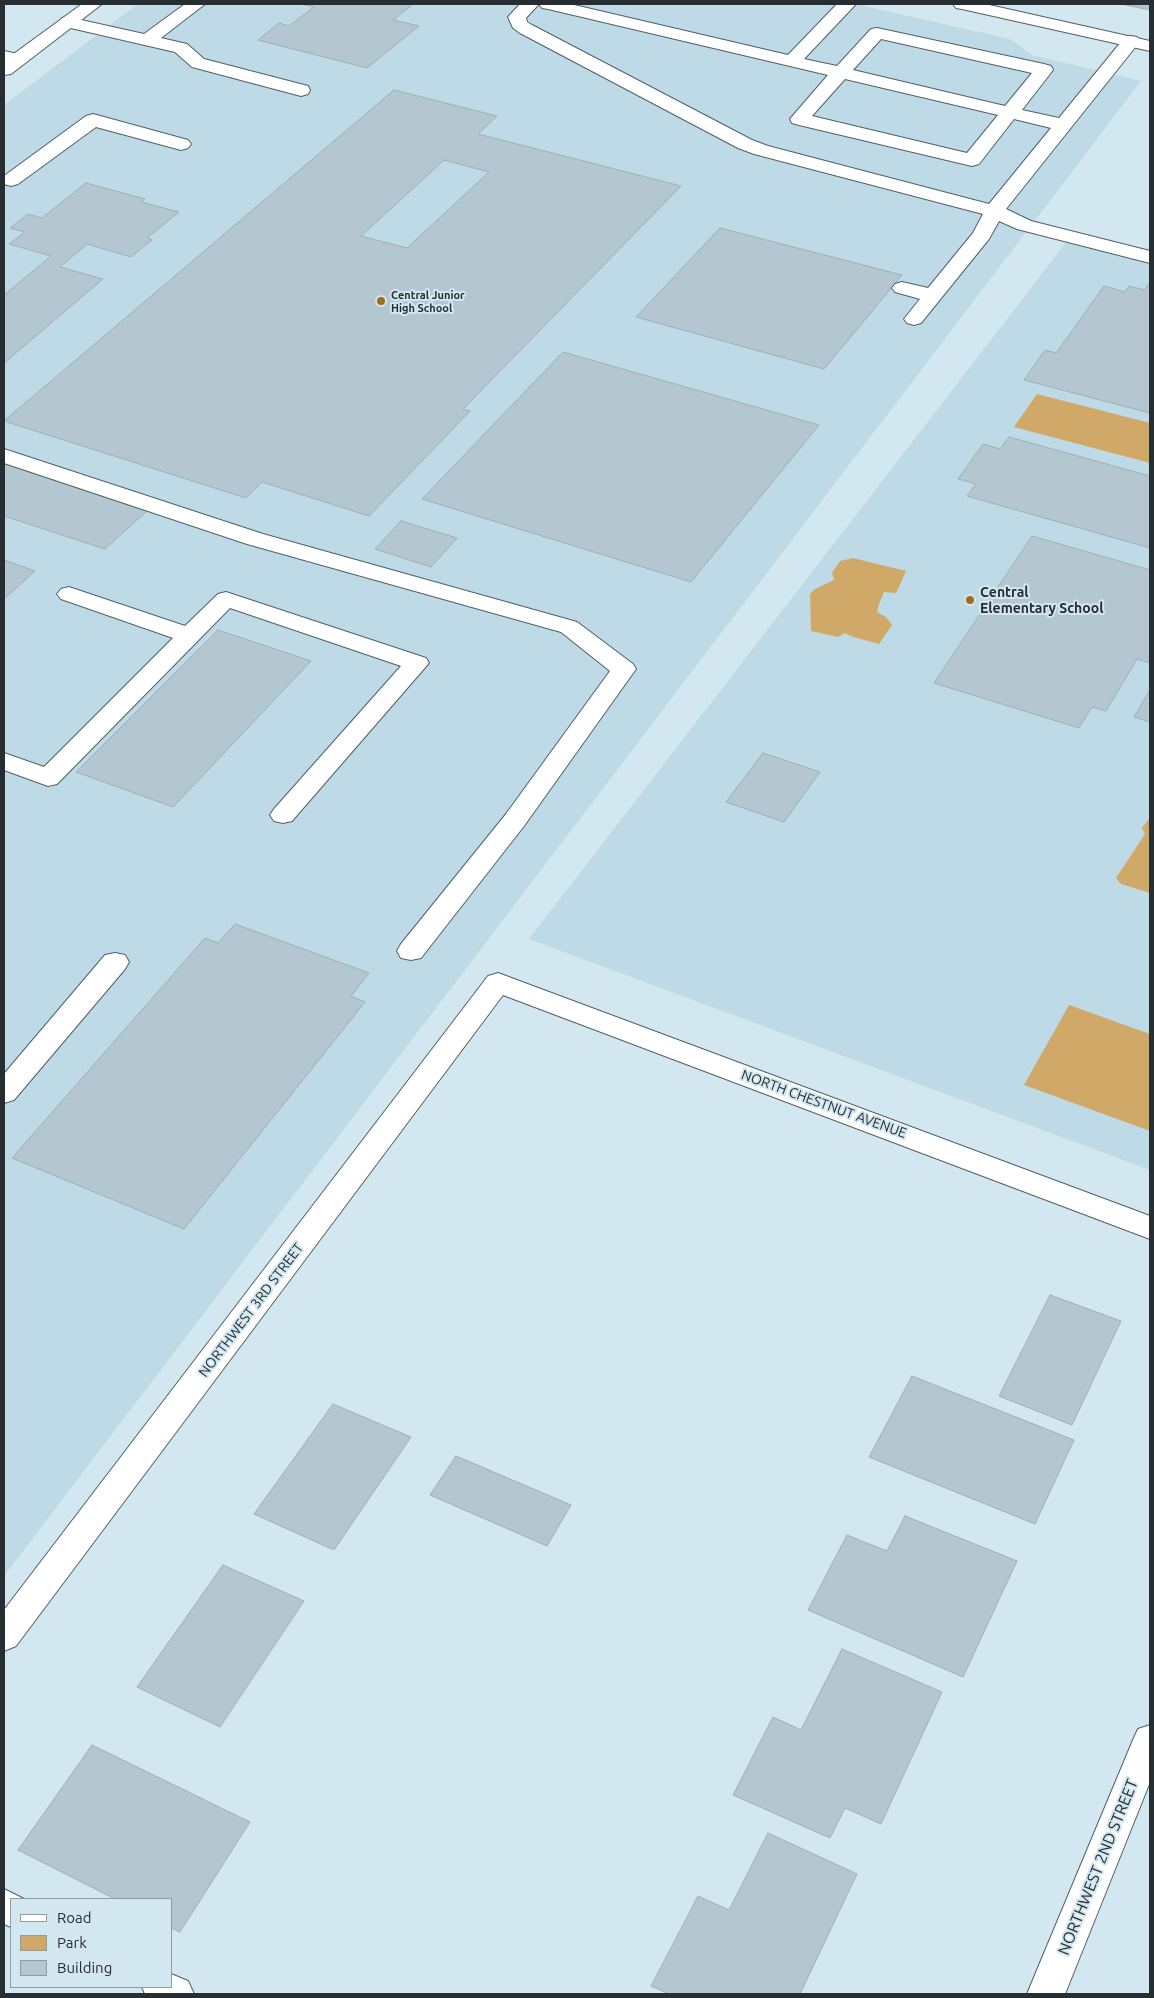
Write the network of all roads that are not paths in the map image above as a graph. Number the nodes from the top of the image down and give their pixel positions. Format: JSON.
{"nodes":[{"id":1,"x":93,"y":4,"type":"edge"},
{"id":2,"x":196,"y":4,"type":"edge"},
{"id":3,"x":530,"y":4,"type":"edge"},
{"id":4,"x":548,"y":4,"type":"edge"},
{"id":5,"x":847,"y":4,"type":"edge"},
{"id":6,"x":962,"y":4,"type":"edge"},
{"id":7,"x":68,"y":22,"type":"junction"},
{"id":8,"x":147,"y":40,"type":"junction"},
{"id":9,"x":1131,"y":41,"type":"junction"},
{"id":10,"x":1150,"y":46,"type":"edge"},
{"id":11,"x":792,"y":61,"type":"junction"},
{"id":12,"x":8,"y":62,"type":"edge"},
{"id":13,"x":840,"y":73,"type":"junction"},
{"id":14,"x":301,"y":90,"type":"dead end"},
{"id":15,"x":1010,"y":113,"type":"junction"},
{"id":16,"x":1063,"y":125,"type":"junction"},
{"id":17,"x":181,"y":144,"type":"dead end"},
{"id":18,"x":6,"y":182,"type":"edge"},
{"id":19,"x":994,"y":211,"type":"junction"},
{"id":20,"x":1150,"y":257,"type":"edge"},
{"id":21,"x":902,"y":288,"type":"dead end"},
{"id":22,"x":933,"y":296,"type":"junction"},
{"id":23,"x":914,"y":319,"type":"dead end"},
{"id":24,"x":4,"y":456,"type":"edge"},
{"id":25,"x":70,"y":594,"type":"dead end"},
{"id":26,"x":189,"y":636,"type":"junction"},
{"id":27,"x":4,"y":761,"type":"edge"},
{"id":28,"x":283,"y":815,"type":"dead end"},
{"id":29,"x":411,"y":951,"type":"dead end"},
{"id":30,"x":115,"y":962,"type":"dead end"},
{"id":31,"x":498,"y":983,"type":"joint"},
{"id":32,"x":4,"y":1093,"type":"edge"},
{"id":33,"x":1150,"y":1228,"type":"edge"},
{"id":34,"x":4,"y":1636,"type":"edge"},
{"id":35,"x":1150,"y":1740,"type":"edge"},
{"id":36,"x":162,"y":1988,"type":"edge"},
{"id":37,"x":175,"y":1994,"type":"edge"},
{"id":38,"x":1046,"y":1994,"type":"edge"}],
"edges":[{"from":1,"to":7,"type":"street"},
{"from":2,"to":8,"type":"street"},
{"from":3,"to":19,"type":"street"},
{"from":4,"to":11,"type":"street"},
{"from":5,"to":11,"type":"street"},
{"from":6,"to":9,"type":"street"},
{"from":7,"to":8,"type":"street"},
{"from":7,"to":12,"type":"street"},
{"from":8,"to":14,"type":"street"},
{"from":9,"to":10,"type":"street"},
{"from":9,"to":16,"type":"street"},
{"from":11,"to":13,"type":"street"},
{"from":13,"to":15,"type":"street"},
{"from":13,"to":15,"type":"street"},
{"from":13,"to":15,"type":"street"},
{"from":15,"to":16,"type":"street"},
{"from":16,"to":19,"type":"street"},
{"from":17,"to":18,"type":"street"},
{"from":19,"to":20,"type":"street"},
{"from":19,"to":22,"type":"street"},
{"from":21,"to":22,"type":"street"},
{"from":22,"to":23,"type":"street"},
{"from":24,"to":29,"type":"street"},
{"from":25,"to":26,"type":"street"},
{"from":26,"to":27,"type":"street"},
{"from":26,"to":28,"type":"street"},
{"from":30,"to":32,"type":"street"},
{"from":31,"to":33,"type":"street","name":"NORTH CHESTNUT AVENUE"},
{"from":31,"to":34,"type":"street","name":"NORTHWEST 3RD STREET"},
{"from":35,"to":38,"type":"street","name":"NORTHWEST 2ND STREET"},
{"from":36,"to":37,"type":"street"}]}
